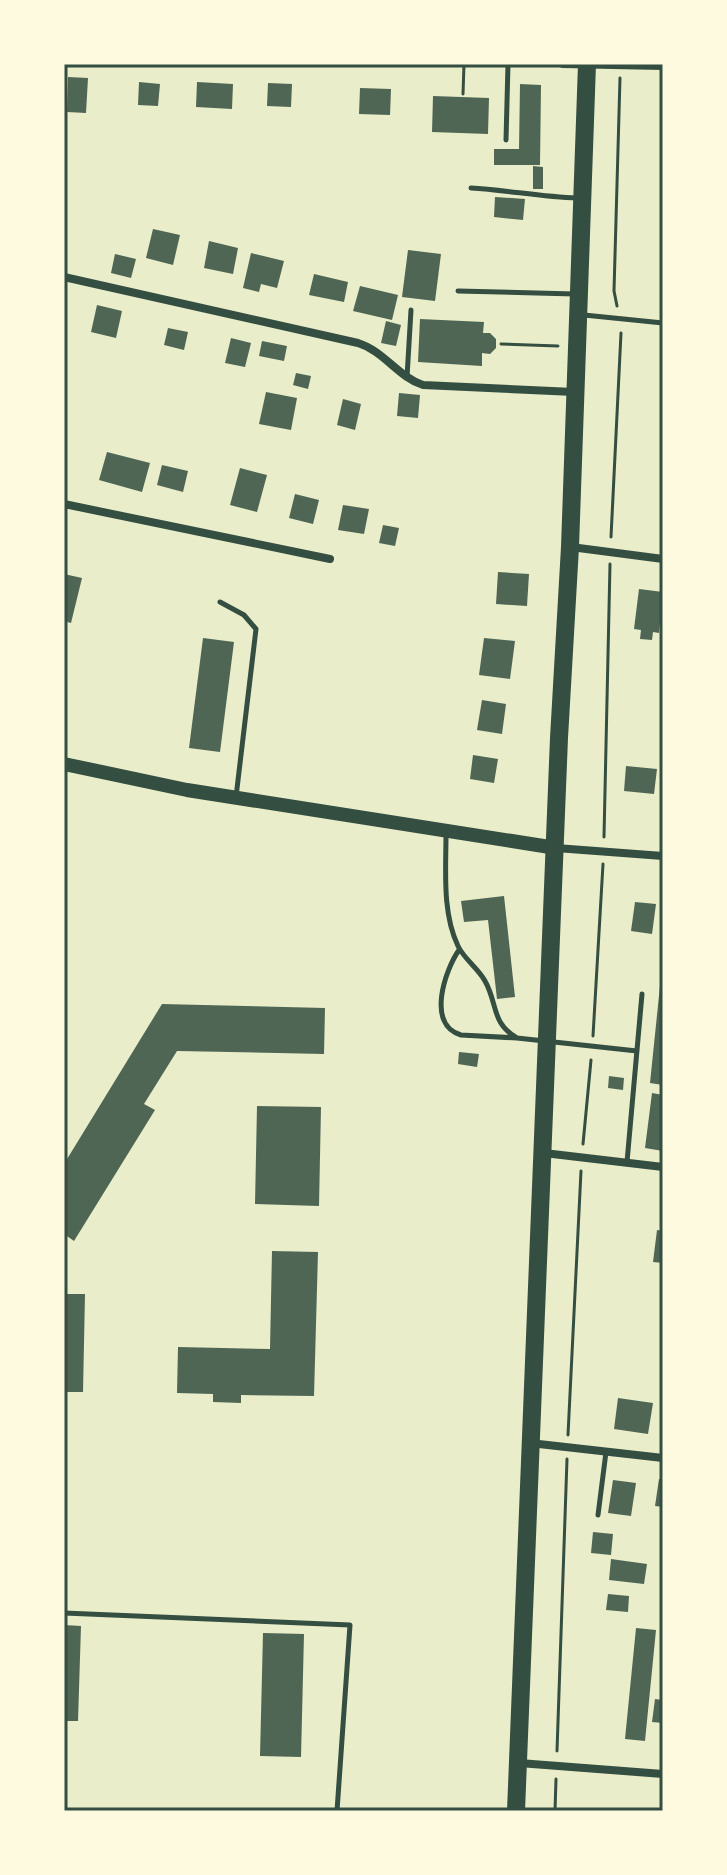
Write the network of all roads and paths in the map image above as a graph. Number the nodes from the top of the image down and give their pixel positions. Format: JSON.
{"nodes":[{"id":1,"x":464,"y":64,"type":"edge"},
{"id":2,"x":508,"y":64,"type":"edge"},
{"id":3,"x":563,"y":64,"type":"edge"},
{"id":4,"x":587,"y":64,"type":"edge"},
{"id":5,"x":621,"y":65,"type":"edge"},
{"id":6,"x":663,"y":66,"type":"edge"},
{"id":7,"x":463,"y":94,"type":"dead end"},
{"id":8,"x":506,"y":140,"type":"dead end"},
{"id":9,"x":471,"y":188,"type":"dead end"},
{"id":10,"x":582,"y":198,"type":"junction"},
{"id":11,"x":64,"y":277,"type":"edge"},
{"id":12,"x":458,"y":291,"type":"dead end"},
{"id":13,"x":580,"y":294,"type":"junction"},
{"id":14,"x":411,"y":310,"type":"dead end"},
{"id":15,"x":579,"y":315,"type":"junction"},
{"id":16,"x":622,"y":319,"type":"junction"},
{"id":17,"x":663,"y":323,"type":"edge"},
{"id":18,"x":501,"y":344,"type":"dead end"},
{"id":19,"x":578,"y":346,"type":"junction"},
{"id":20,"x":407,"y":378,"type":"junction"},
{"id":21,"x":575,"y":392,"type":"junction"},
{"id":22,"x":64,"y":504,"type":"edge"},
{"id":23,"x":570,"y":547,"type":"junction"},
{"id":24,"x":610,"y":553,"type":"junction"},
{"id":25,"x":330,"y":559,"type":"dead end"},
{"id":26,"x":663,"y":559,"type":"edge"},
{"id":27,"x":220,"y":602,"type":"dead end"},
{"id":28,"x":64,"y":764,"type":"edge"},
{"id":29,"x":236,"y":798,"type":"junction"},
{"id":30,"x":446,"y":831,"type":"junction"},
{"id":31,"x":556,"y":848,"type":"junction"},
{"id":32,"x":604,"y":852,"type":"junction"},
{"id":33,"x":663,"y":856,"type":"edge"},
{"id":34,"x":459,"y":950,"type":"junction"},
{"id":35,"x":642,"y":994,"type":"dead end"},
{"id":36,"x":517,"y":1038,"type":"junction"},
{"id":37,"x":548,"y":1041,"type":"junction"},
{"id":38,"x":593,"y":1046,"type":"junction"},
{"id":39,"x":637,"y":1051,"type":"junction"},
{"id":40,"x":543,"y":1153,"type":"junction"},
{"id":41,"x":582,"y":1158,"type":"junction"},
{"id":42,"x":626,"y":1163,"type":"junction"},
{"id":43,"x":663,"y":1167,"type":"edge"},
{"id":44,"x":529,"y":1443,"type":"junction"},
{"id":45,"x":567,"y":1447,"type":"junction"},
{"id":46,"x":606,"y":1452,"type":"junction"},
{"id":47,"x":663,"y":1458,"type":"edge"},
{"id":48,"x":598,"y":1515,"type":"dead end"},
{"id":49,"x":64,"y":1613,"type":"edge"},
{"id":50,"x":518,"y":1762,"type":"junction"},
{"id":51,"x":557,"y":1765,"type":"junction"},
{"id":52,"x":663,"y":1774,"type":"edge"},
{"id":53,"x":337,"y":1811,"type":"edge"},
{"id":54,"x":516,"y":1811,"type":"edge"},
{"id":55,"x":555,"y":1811,"type":"edge"}],
"edges":[{"from":1,"to":7,"type":"path"},
{"from":2,"to":8,"type":"lane"},
{"from":3,"to":4,"type":"street"},
{"from":4,"to":5,"type":"street"},
{"from":4,"to":10,"type":"highway"},
{"from":5,"to":6,"type":"street"},
{"from":5,"to":16,"type":"path"},
{"from":9,"to":10,"type":"lane"},
{"from":10,"to":13,"type":"highway"},
{"from":11,"to":20,"type":"street"},
{"from":12,"to":13,"type":"lane"},
{"from":13,"to":15,"type":"highway"},
{"from":14,"to":20,"type":"lane"},
{"from":15,"to":16,"type":"lane"},
{"from":15,"to":19,"type":"highway"},
{"from":16,"to":17,"type":"lane"},
{"from":16,"to":24,"type":"path"},
{"from":18,"to":19,"type":"path"},
{"from":19,"to":21,"type":"highway"},
{"from":20,"to":21,"type":"street"},
{"from":21,"to":23,"type":"highway"},
{"from":22,"to":25,"type":"street"},
{"from":23,"to":24,"type":"street"},
{"from":23,"to":31,"type":"highway"},
{"from":24,"to":26,"type":"street"},
{"from":24,"to":32,"type":"path"},
{"from":27,"to":29,"type":"lane"},
{"from":28,"to":29,"type":"main road"},
{"from":29,"to":30,"type":"main road"},
{"from":30,"to":31,"type":"main road"},
{"from":30,"to":34,"type":"lane"},
{"from":31,"to":32,"type":"street"},
{"from":31,"to":37,"type":"highway"},
{"from":32,"to":33,"type":"street"},
{"from":32,"to":38,"type":"path"},
{"from":34,"to":36,"type":"lane"},
{"from":34,"to":36,"type":"lane"},
{"from":35,"to":39,"type":"lane"},
{"from":36,"to":37,"type":"lane"},
{"from":37,"to":38,"type":"lane"},
{"from":37,"to":40,"type":"highway"},
{"from":38,"to":39,"type":"lane"},
{"from":38,"to":41,"type":"path"},
{"from":39,"to":42,"type":"lane"},
{"from":40,"to":41,"type":"street"},
{"from":40,"to":44,"type":"highway"},
{"from":41,"to":42,"type":"street"},
{"from":41,"to":45,"type":"path"},
{"from":42,"to":43,"type":"street"},
{"from":44,"to":45,"type":"street"},
{"from":44,"to":50,"type":"highway"},
{"from":45,"to":46,"type":"street"},
{"from":45,"to":51,"type":"path"},
{"from":46,"to":47,"type":"street"},
{"from":46,"to":48,"type":"lane"},
{"from":49,"to":53,"type":"lane"},
{"from":50,"to":51,"type":"street"},
{"from":50,"to":54,"type":"highway"},
{"from":51,"to":52,"type":"street"},
{"from":51,"to":55,"type":"path"}]}
